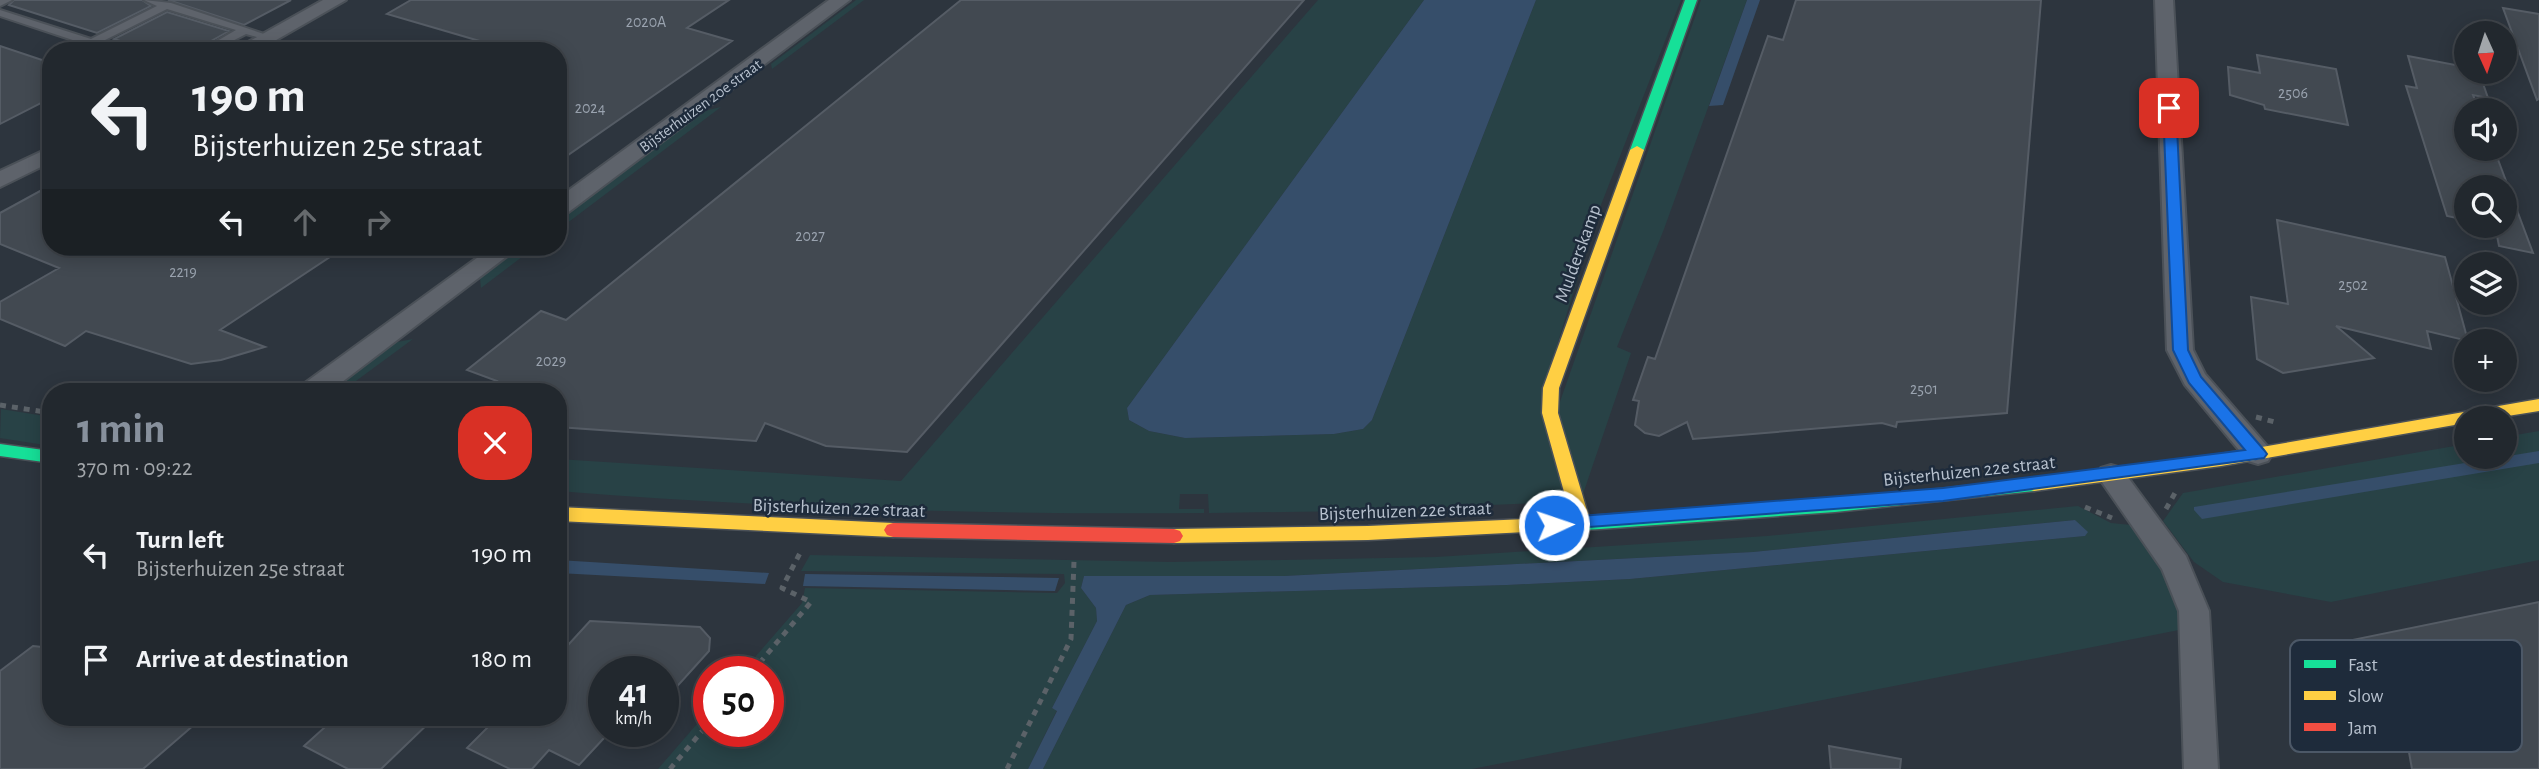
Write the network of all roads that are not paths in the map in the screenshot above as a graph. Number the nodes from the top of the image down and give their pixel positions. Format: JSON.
{"nodes":[{"id":1,"x":7,"y":0,"type":"edge"},
{"id":2,"x":149,"y":0,"type":"edge"},
{"id":3,"x":337,"y":0,"type":"edge"},
{"id":4,"x":841,"y":0,"type":"edge"},
{"id":5,"x":1691,"y":0,"type":"edge"},
{"id":6,"x":2164,"y":0,"type":"edge"},
{"id":7,"x":0,"y":3,"type":"edge"},
{"id":8,"x":167,"y":5,"type":"junction"},
{"id":9,"x":0,"y":13,"type":"edge"},
{"id":10,"x":245,"y":30,"type":"junction"},
{"id":11,"x":268,"y":37,"type":"junction"},
{"id":12,"x":89,"y":42,"type":"edge"},
{"id":13,"x":94,"y":42,"type":"edge"},
{"id":14,"x":222,"y":42,"type":"edge"},
{"id":15,"x":259,"y":42,"type":"edge"},
{"id":16,"x":42,"y":158,"type":"edge"},
{"id":17,"x":0,"y":180,"type":"edge"},
{"id":18,"x":567,"y":202,"type":"edge"},
{"id":19,"x":496,"y":256,"type":"edge"},
{"id":20,"x":323,"y":383,"type":"edge"},
{"id":21,"x":2539,"y":405,"type":"edge"},
{"id":22,"x":0,"y":450,"type":"edge"},
{"id":23,"x":2258,"y":454,"type":"junction"},
{"id":24,"x":42,"y":456,"type":"edge"},
{"id":25,"x":2111,"y":475,"type":"junction"},
{"id":26,"x":567,"y":514,"type":"edge"},
{"id":27,"x":1582,"y":524,"type":"junction"},
{"id":28,"x":2201,"y":769,"type":"edge"}],
"edges":[{"from":1,"to":7,"type":"lane"},
{"from":2,"to":8,"type":"lane"},
{"from":3,"to":11,"type":"street"},
{"from":4,"to":18,"type":"street","name":"Bijsterhuizen 20e straat"},
{"from":5,"to":27,"type":"main road","name":"Mulderskamp"},
{"from":6,"to":23,"type":"street"},
{"from":8,"to":10,"type":"lane"},
{"from":8,"to":13,"type":"lane"},
{"from":9,"to":12,"type":"lane"},
{"from":10,"to":11,"type":"lane"},
{"from":10,"to":14,"type":"lane"},
{"from":11,"to":15,"type":"street"},
{"from":16,"to":17,"type":"street"},
{"from":19,"to":20,"type":"street"},
{"from":21,"to":23,"type":"main road","name":"Bijsterhuizen 22e straat"},
{"from":22,"to":24,"type":"main road"},
{"from":23,"to":25,"type":"main road","name":"Bijsterhuizen 22e straat"},
{"from":25,"to":27,"type":"main road","name":"Bijsterhuizen 22e straat"},
{"from":25,"to":28,"type":"street"},
{"from":26,"to":27,"type":"main road","name":"Bijsterhuizen 22e straat"}]}
